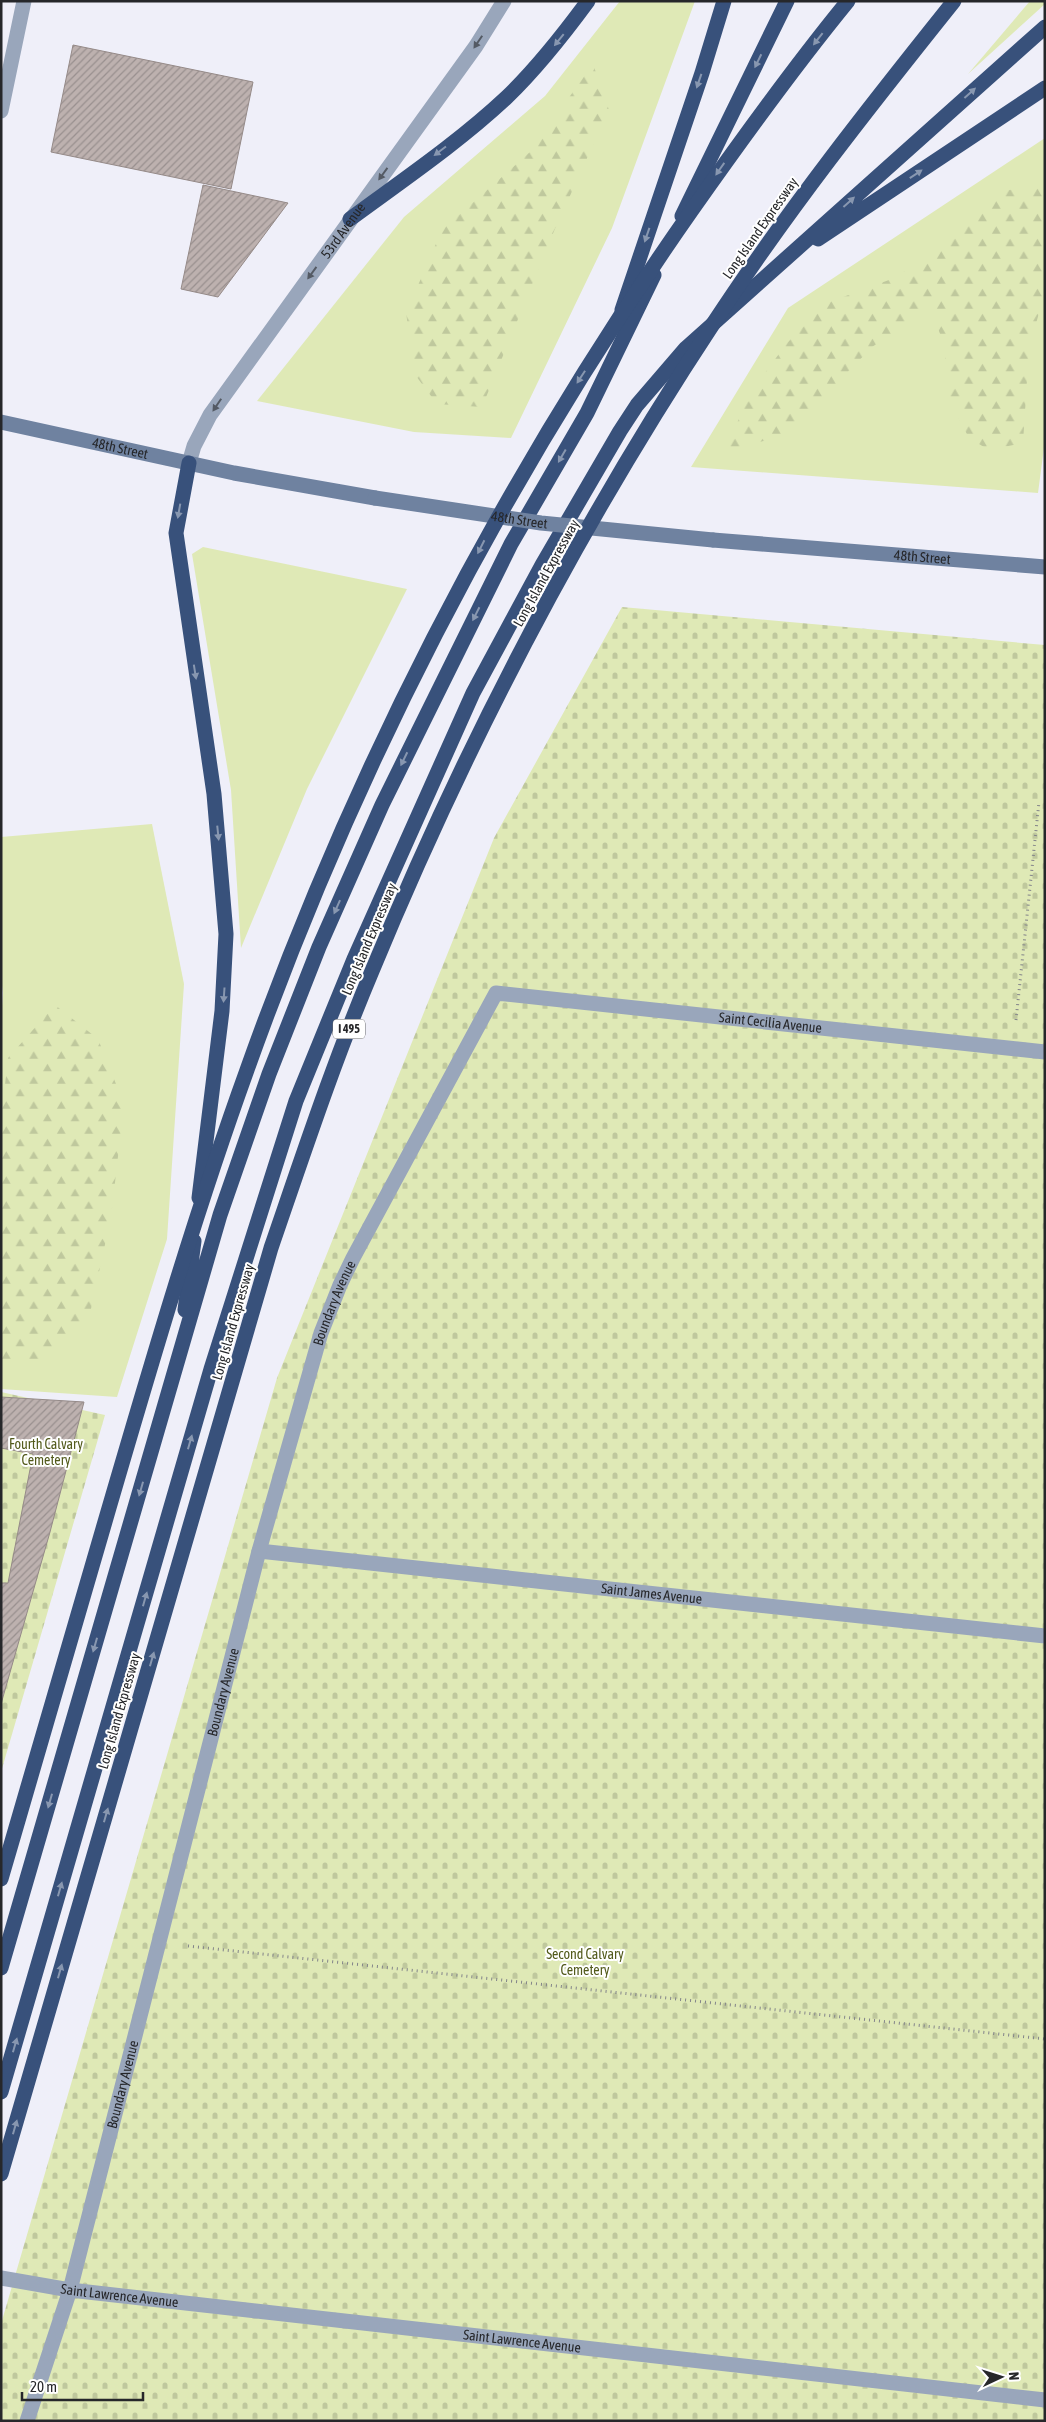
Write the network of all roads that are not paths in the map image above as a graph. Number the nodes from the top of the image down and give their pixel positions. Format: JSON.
{"nodes":[{"id":1,"x":24,"y":1,"type":"edge"},
{"id":2,"x":504,"y":1,"type":"edge"},
{"id":3,"x":588,"y":1,"type":"edge"},
{"id":4,"x":724,"y":1,"type":"edge"},
{"id":5,"x":786,"y":1,"type":"edge"},
{"id":6,"x":848,"y":1,"type":"edge"},
{"id":7,"x":954,"y":1,"type":"edge"},
{"id":8,"x":1045,"y":27,"type":"edge"},
{"id":9,"x":1045,"y":88,"type":"edge"},
{"id":10,"x":1,"y":111,"type":"edge"},
{"id":11,"x":350,"y":219,"type":"junction"},
{"id":12,"x":773,"y":269,"type":"junction"},
{"id":13,"x":587,"y":413,"type":"junction"},
{"id":14,"x":1,"y":422,"type":"edge"},
{"id":15,"x":190,"y":463,"type":"junction"},
{"id":16,"x":1045,"y":567,"type":"edge"},
{"id":17,"x":496,"y":993,"type":"joint"},
{"id":18,"x":1045,"y":1052,"type":"edge"},
{"id":19,"x":179,"y":1358,"type":"junction"},
{"id":20,"x":259,"y":1551,"type":"junction"},
{"id":21,"x":1045,"y":1636,"type":"edge"},
{"id":22,"x":1,"y":1879,"type":"edge"},
{"id":23,"x":1,"y":1968,"type":"edge"},
{"id":24,"x":1,"y":2092,"type":"edge"},
{"id":25,"x":1,"y":2174,"type":"edge"},
{"id":26,"x":1,"y":2278,"type":"edge"},
{"id":27,"x":70,"y":2290,"type":"junction"},
{"id":28,"x":1045,"y":2400,"type":"edge"},
{"id":29,"x":27,"y":2421,"type":"edge"}],
"edges":[{"from":1,"to":10,"type":"street"},
{"from":2,"to":11,"type":"street","name":"53rd Avenue","one_way":true},
{"from":3,"to":11,"type":"highway","one_way":true},
{"from":4,"to":13,"type":"highway","one_way":true},
{"from":5,"to":13,"type":"highway","one_way":true},
{"from":6,"to":22,"type":"highway","one_way":true,"bridge":true},
{"from":25,"to":7,"type":"highway","name":"Long Island Expressway","number":"I 495","one_way":true,"bridge":true},
{"from":12,"to":8,"type":"highway","one_way":true},
{"from":12,"to":9,"type":"highway","one_way":true},
{"from":11,"to":15,"type":"street","name":"53rd Avenue","one_way":true},
{"from":24,"to":12,"type":"highway","one_way":true},
{"from":13,"to":19,"type":"highway","one_way":true},
{"from":14,"to":15,"type":"street","name":"48th Street"},
{"from":15,"to":16,"type":"street","name":"48th Street","bridge":true},
{"from":15,"to":19,"type":"highway","one_way":true},
{"from":17,"to":18,"type":"street","name":"Saint Cecilia Avenue"},
{"from":17,"to":20,"type":"street","name":"Boundary Avenue"},
{"from":19,"to":23,"type":"highway","one_way":true},
{"from":20,"to":21,"type":"street","name":"Saint James Avenue"},
{"from":20,"to":27,"type":"street","name":"Boundary Avenue"},
{"from":26,"to":27,"type":"street","name":"Saint Lawrence Avenue"},
{"from":27,"to":28,"type":"street","name":"Saint Lawrence Avenue"},
{"from":27,"to":29,"type":"street","name":"Boundary Avenue"}]}
